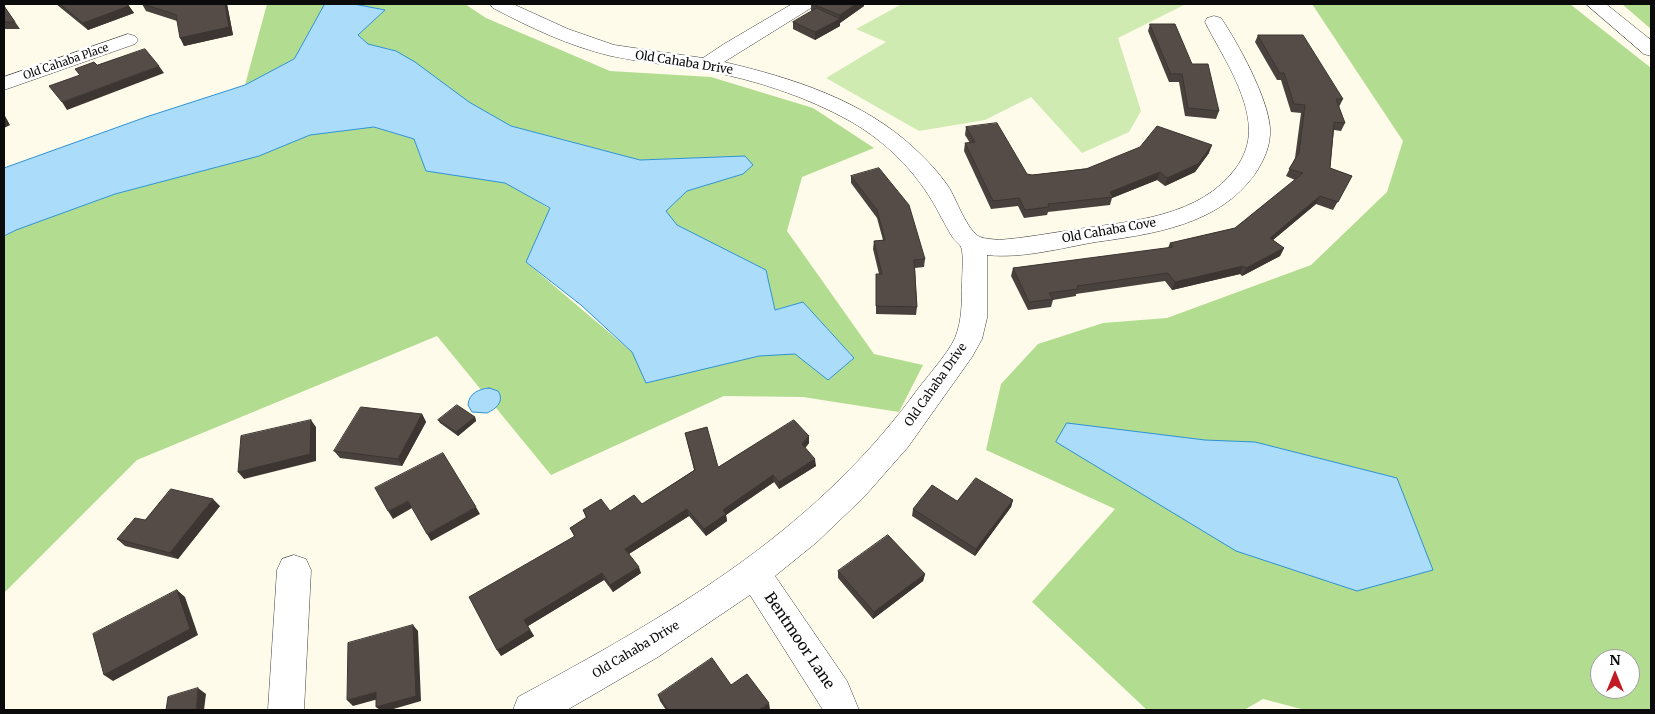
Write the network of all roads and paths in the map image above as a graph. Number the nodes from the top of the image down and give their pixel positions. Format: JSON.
{"nodes":[{"id":1,"x":805,"y":4,"type":"edge"},
{"id":2,"x":1595,"y":4,"type":"edge"},
{"id":3,"x":519,"y":9,"type":"edge"},
{"id":4,"x":1214,"y":22,"type":"dead end"},
{"id":5,"x":128,"y":40,"type":"dead end"},
{"id":6,"x":1651,"y":50,"type":"edge"},
{"id":7,"x":707,"y":65,"type":"junction"},
{"id":8,"x":4,"y":84,"type":"edge"},
{"id":9,"x":974,"y":245,"type":"junction"},
{"id":10,"x":294,"y":570,"type":"dead end"},
{"id":11,"x":754,"y":574,"type":"junction"},
{"id":12,"x":286,"y":710,"type":"edge"},
{"id":13,"x":531,"y":710,"type":"edge"},
{"id":14,"x":841,"y":710,"type":"edge"}],
"edges":[{"from":1,"to":7,"type":"street"},
{"from":2,"to":6,"type":"street"},
{"from":3,"to":7,"type":"street","name":"Old Cahaba Drive"},
{"from":4,"to":9,"type":"street","name":"Old Cahaba Cove"},
{"from":5,"to":8,"type":"street","name":"Old Cahaba Place"},
{"from":7,"to":9,"type":"street","name":"Old Cahaba Drive"},
{"from":9,"to":11,"type":"street","name":"Old Cahaba Drive"},
{"from":10,"to":12,"type":"street"},
{"from":11,"to":13,"type":"street","name":"Old Cahaba Drive"},
{"from":11,"to":14,"type":"street","name":"Bentmoor Lane"}]}
